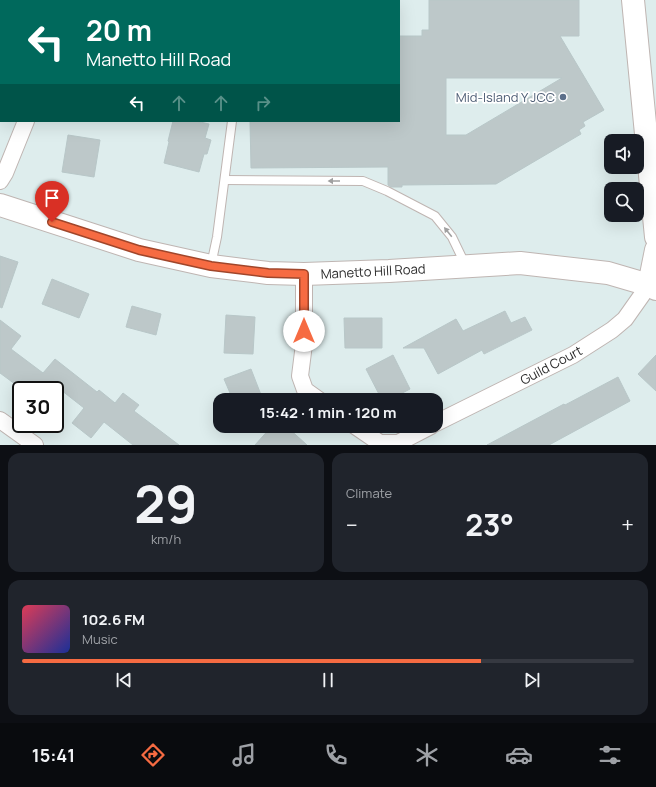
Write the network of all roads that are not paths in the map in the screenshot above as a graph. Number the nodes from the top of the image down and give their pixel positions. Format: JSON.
{"nodes":[{"id":1,"x":633,"y":0,"type":"edge"},
{"id":2,"x":26,"y":122,"type":"edge"},
{"id":3,"x":232,"y":122,"type":"edge"},
{"id":4,"x":651,"y":142,"type":"edge"},
{"id":5,"x":0,"y":180,"type":"edge"},
{"id":6,"x":225,"y":180,"type":"junction"},
{"id":7,"x":0,"y":205,"type":"edge"},
{"id":8,"x":656,"y":237,"type":"edge"},
{"id":9,"x":656,"y":250,"type":"edge"},
{"id":10,"x":211,"y":266,"type":"junction"},
{"id":11,"x":466,"y":266,"type":"junction"},
{"id":12,"x":304,"y":274,"type":"junction"},
{"id":13,"x":653,"y":287,"type":"edge"},
{"id":14,"x":309,"y":393,"type":"edge"},
{"id":15,"x":0,"y":420,"type":"edge"},
{"id":16,"x":443,"y":420,"type":"edge"},
{"id":17,"x":365,"y":433,"type":"edge"},
{"id":18,"x":417,"y":433,"type":"edge"},
{"id":19,"x":35,"y":445,"type":"edge"}],
"edges":[{"from":1,"to":4,"type":"main road"},
{"from":2,"to":5,"type":"street"},
{"from":3,"to":6,"type":"lane"},
{"from":4,"to":8,"type":"main road"},
{"from":6,"to":10,"type":"lane"},
{"from":11,"to":6,"type":"lane","one_way":true},
{"from":7,"to":10,"type":"main road","name":"Manetto Hill Road"},
{"from":9,"to":13,"type":"main road"},
{"from":10,"to":12,"type":"main road","name":"Manetto Hill Road"},
{"from":11,"to":12,"type":"main road","name":"Manetto Hill Road"},
{"from":11,"to":13,"type":"main road","name":"Manetto Hill Road"},
{"from":12,"to":14,"type":"street"},
{"from":13,"to":16,"type":"street","name":"Guild Court"},
{"from":15,"to":19,"type":"street"},
{"from":17,"to":18,"type":"street"}]}
